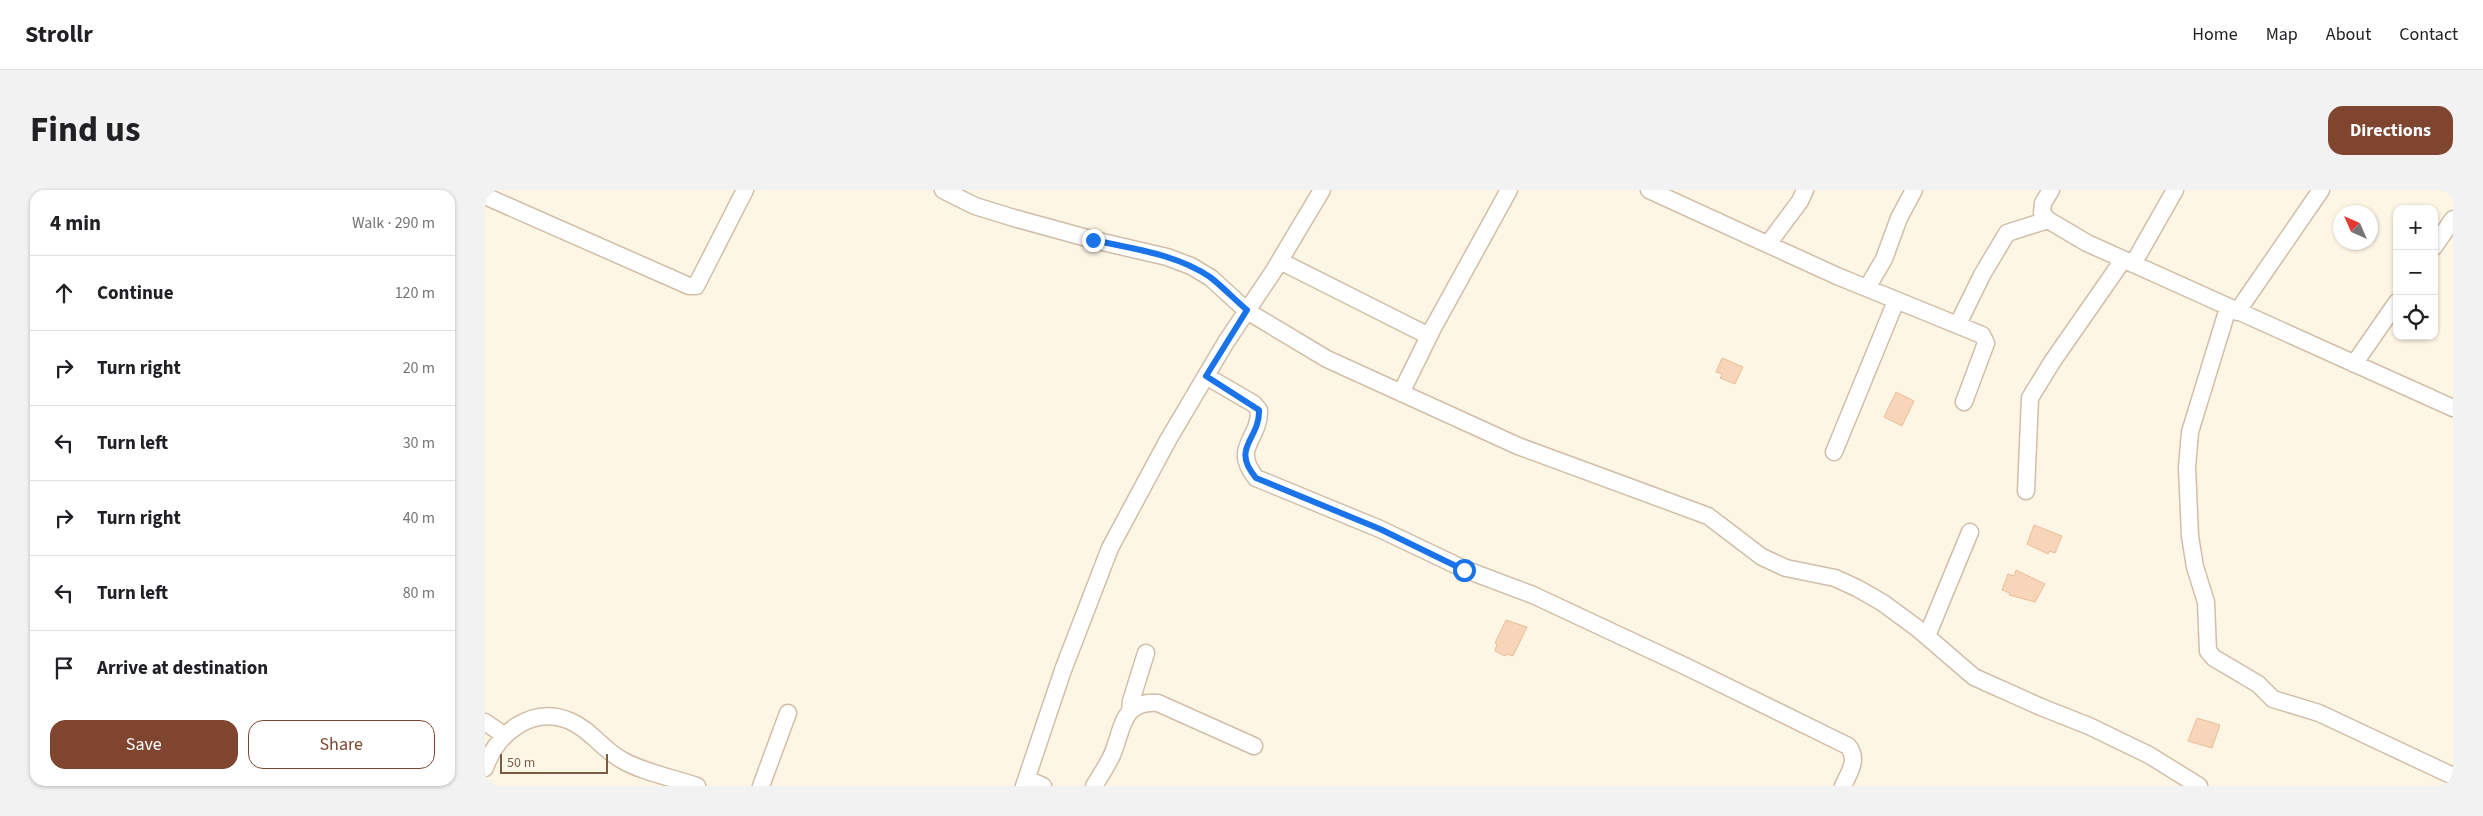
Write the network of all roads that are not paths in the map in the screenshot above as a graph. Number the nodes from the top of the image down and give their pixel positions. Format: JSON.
{"nodes":[{"id":1,"x":745,"y":190,"type":"edge"},
{"id":2,"x":943,"y":190,"type":"edge"},
{"id":3,"x":1322,"y":190,"type":"edge"},
{"id":4,"x":1509,"y":190,"type":"edge"},
{"id":5,"x":1649,"y":190,"type":"edge"},
{"id":6,"x":1805,"y":190,"type":"edge"},
{"id":7,"x":1914,"y":190,"type":"edge"},
{"id":8,"x":2175,"y":190,"type":"edge"},
{"id":9,"x":2321,"y":190,"type":"edge"},
{"id":10,"x":2043,"y":194,"type":"edge"},
{"id":11,"x":485,"y":196,"type":"edge"},
{"id":12,"x":2453,"y":219,"type":"edge"},
{"id":13,"x":2048,"y":220,"type":"junction"},
{"id":14,"x":2438,"y":241,"type":"edge"},
{"id":15,"x":1768,"y":244,"type":"junction"},
{"id":16,"x":1280,"y":261,"type":"junction"},
{"id":17,"x":2128,"y":262,"type":"junction"},
{"id":18,"x":1867,"y":288,"type":"junction"},
{"id":19,"x":1896,"y":301,"type":"junction"},
{"id":20,"x":2393,"y":308,"type":"edge"},
{"id":21,"x":1247,"y":310,"type":"junction"},
{"id":22,"x":2232,"y":310,"type":"junction"},
{"id":23,"x":1958,"y":324,"type":"junction"},
{"id":24,"x":1429,"y":336,"type":"junction"},
{"id":25,"x":2354,"y":364,"type":"junction"},
{"id":26,"x":1206,"y":376,"type":"junction"},
{"id":27,"x":1401,"y":393,"type":"junction"},
{"id":28,"x":1964,"y":402,"type":"dead end"},
{"id":29,"x":2453,"y":408,"type":"edge"},
{"id":30,"x":1834,"y":452,"type":"dead end"},
{"id":31,"x":2027,"y":491,"type":"dead end"},
{"id":32,"x":1970,"y":532,"type":"dead end"},
{"id":33,"x":1927,"y":636,"type":"junction"},
{"id":34,"x":1146,"y":653,"type":"dead end"},
{"id":35,"x":1130,"y":711,"type":"junction"},
{"id":36,"x":788,"y":713,"type":"dead end"},
{"id":37,"x":485,"y":722,"type":"edge"},
{"id":38,"x":505,"y":734,"type":"junction"},
{"id":39,"x":1254,"y":746,"type":"dead end"},
{"id":40,"x":485,"y":768,"type":"edge"},
{"id":41,"x":2453,"y":776,"type":"edge"},
{"id":42,"x":1026,"y":782,"type":"edge"},
{"id":43,"x":697,"y":786,"type":"edge"},
{"id":44,"x":761,"y":786,"type":"edge"},
{"id":45,"x":1043,"y":786,"type":"edge"},
{"id":46,"x":1094,"y":786,"type":"edge"},
{"id":47,"x":1843,"y":786,"type":"edge"},
{"id":48,"x":2199,"y":786,"type":"edge"}],
"edges":[{"from":1,"to":11,"type":"street"},
{"from":2,"to":21,"type":"street"},
{"from":3,"to":16,"type":"street"},
{"from":4,"to":24,"type":"street"},
{"from":5,"to":15,"type":"street"},
{"from":6,"to":15,"type":"street"},
{"from":7,"to":18,"type":"street"},
{"from":8,"to":17,"type":"street"},
{"from":9,"to":22,"type":"street"},
{"from":10,"to":13,"type":"street"},
{"from":12,"to":14,"type":"street"},
{"from":13,"to":17,"type":"street"},
{"from":13,"to":23,"type":"street"},
{"from":15,"to":18,"type":"street"},
{"from":16,"to":21,"type":"street"},
{"from":16,"to":24,"type":"street"},
{"from":17,"to":22,"type":"street"},
{"from":17,"to":31,"type":"street"},
{"from":18,"to":19,"type":"street"},
{"from":19,"to":23,"type":"street"},
{"from":19,"to":30,"type":"street"},
{"from":20,"to":25,"type":"street"},
{"from":21,"to":26,"type":"street"},
{"from":21,"to":27,"type":"street"},
{"from":22,"to":25,"type":"street"},
{"from":22,"to":41,"type":"street"},
{"from":23,"to":28,"type":"street"},
{"from":24,"to":27,"type":"street"},
{"from":25,"to":29,"type":"street"},
{"from":26,"to":42,"type":"street"},
{"from":26,"to":47,"type":"street"},
{"from":27,"to":33,"type":"street"},
{"from":32,"to":33,"type":"street"},
{"from":33,"to":48,"type":"street"},
{"from":34,"to":35,"type":"street"},
{"from":35,"to":39,"type":"street"},
{"from":35,"to":46,"type":"street"},
{"from":36,"to":44,"type":"street"},
{"from":37,"to":38,"type":"street"},
{"from":38,"to":40,"type":"street"},
{"from":38,"to":43,"type":"street"},
{"from":42,"to":45,"type":"street"}]}
